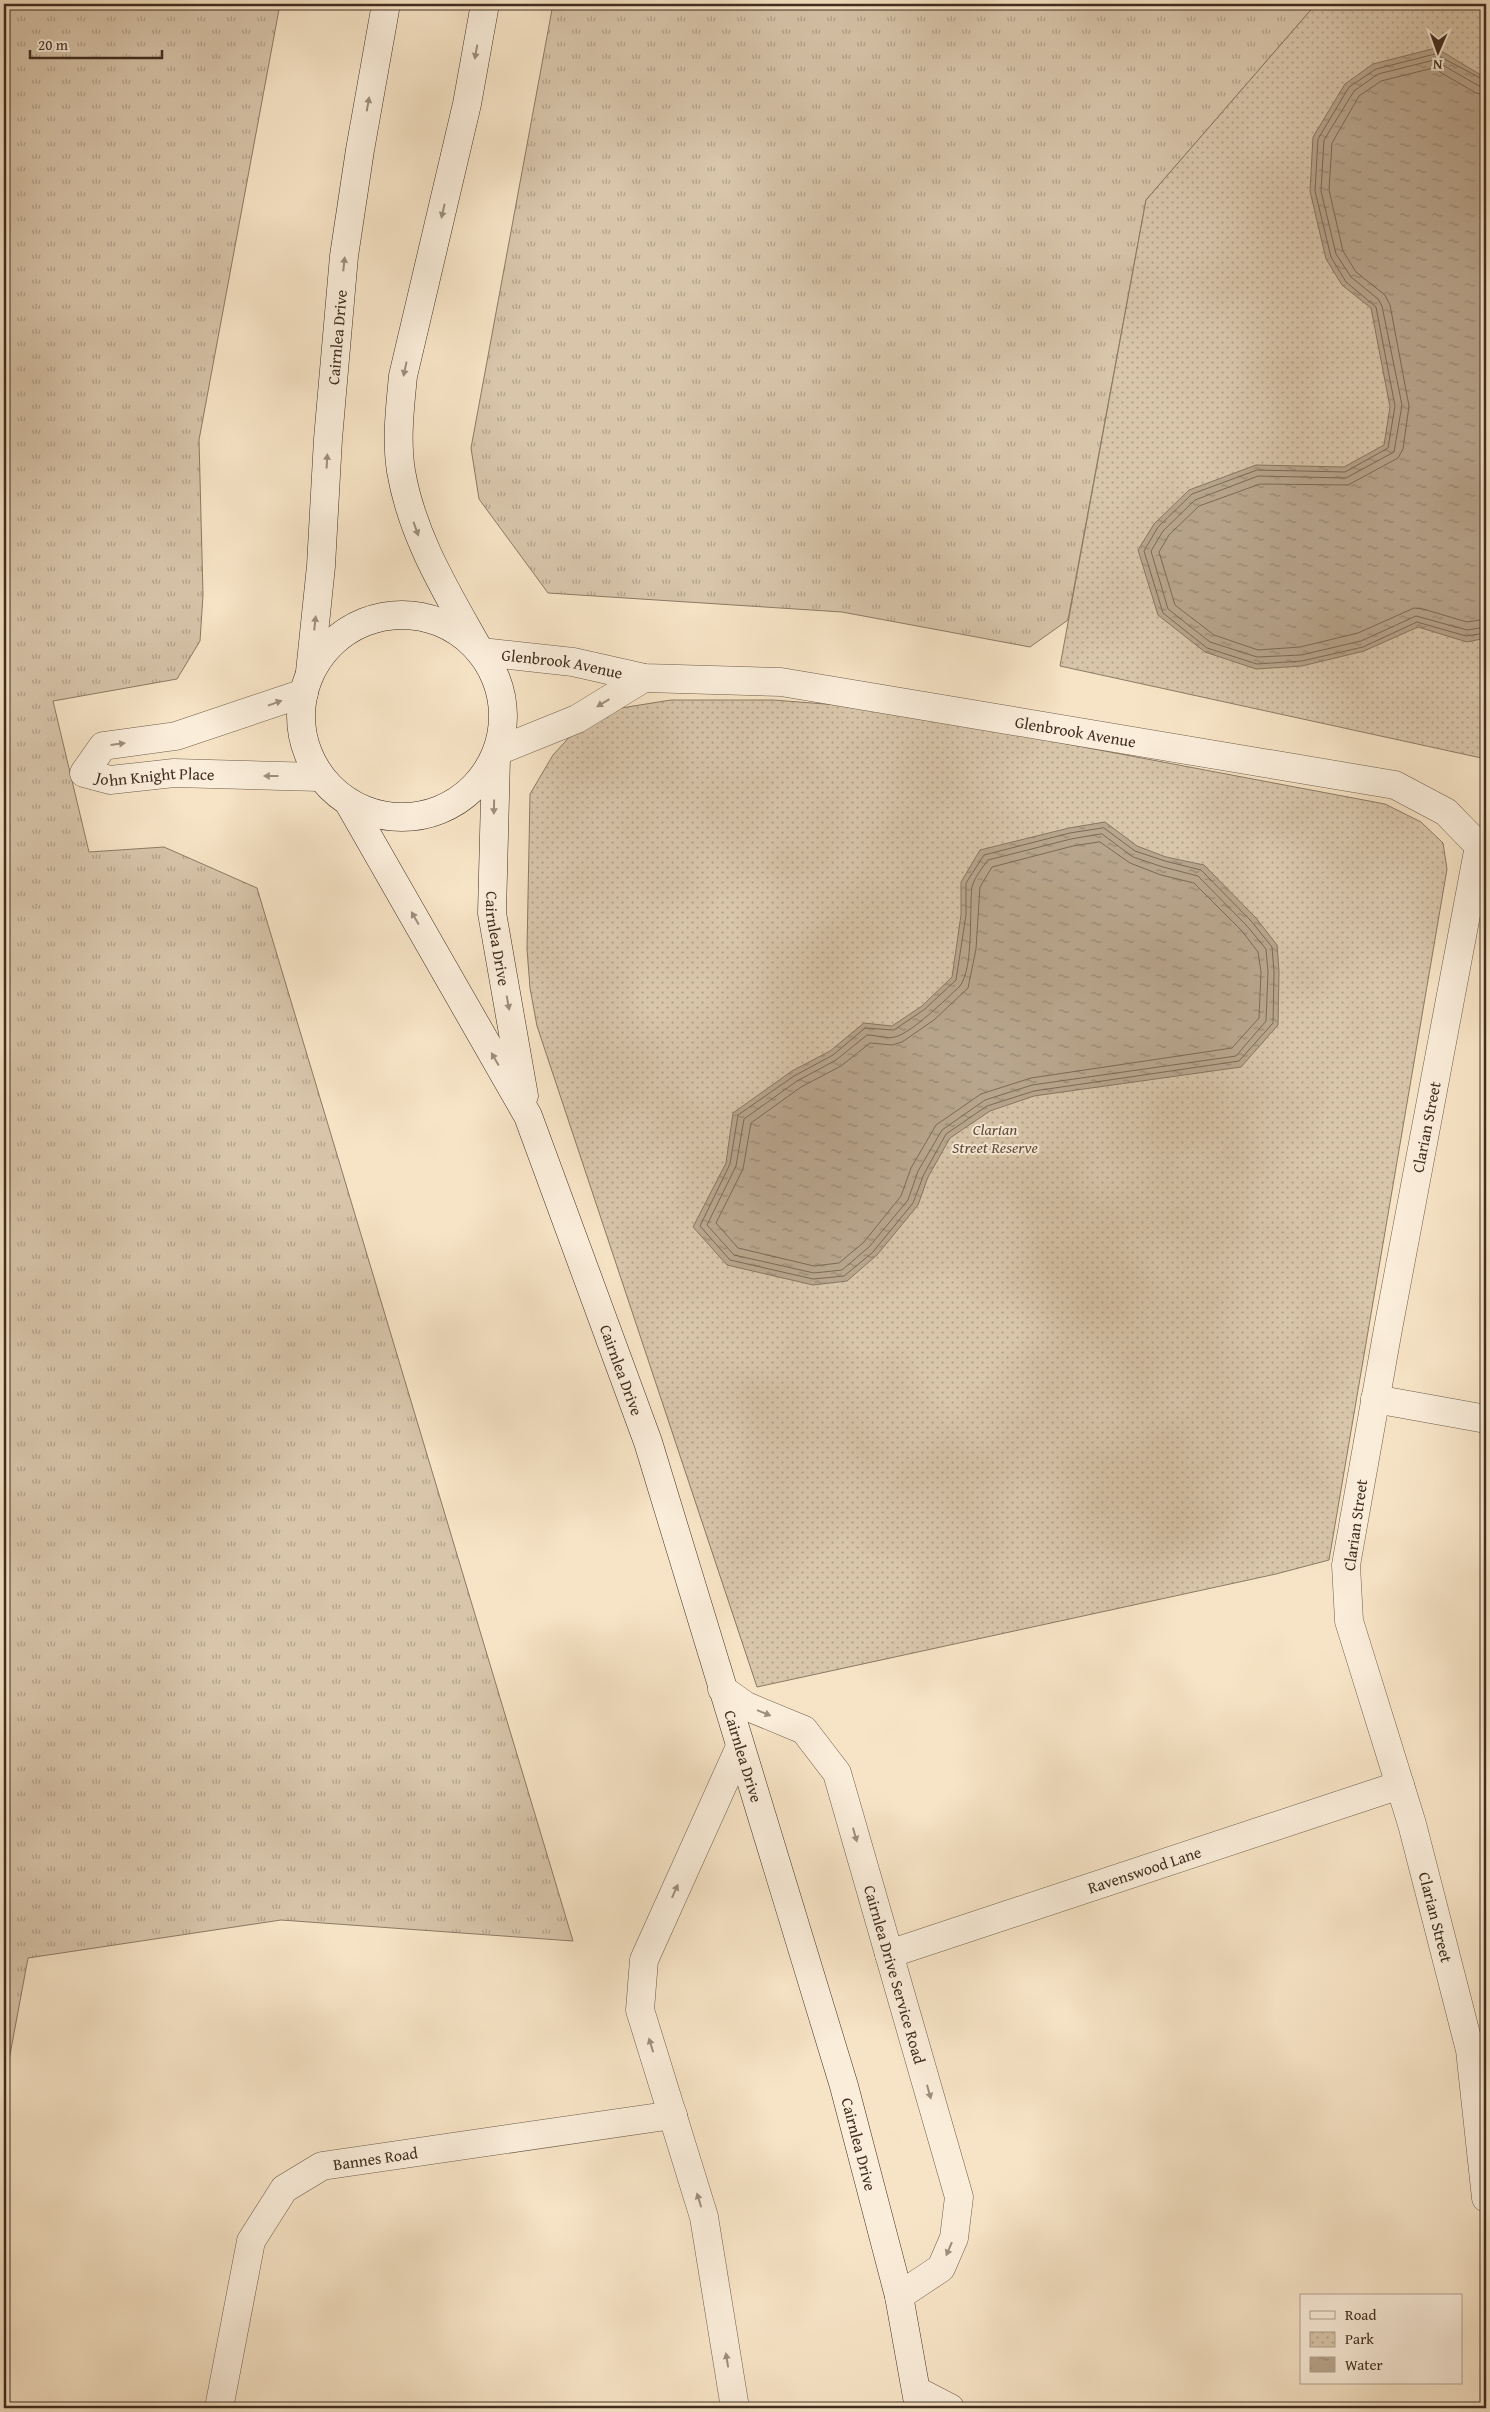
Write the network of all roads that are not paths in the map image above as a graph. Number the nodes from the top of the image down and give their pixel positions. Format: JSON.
{"nodes":[{"id":1,"x":386,"y":4,"type":"edge"},
{"id":2,"x":485,"y":4,"type":"edge"},
{"id":3,"x":480,"y":650,"type":"junction"},
{"id":4,"x":644,"y":678,"type":"junction"},
{"id":5,"x":307,"y":682,"type":"junction"},
{"id":6,"x":497,"y":754,"type":"junction"},
{"id":7,"x":319,"y":777,"type":"junction"},
{"id":8,"x":350,"y":805,"type":"junction"},
{"id":9,"x":1483,"y":844,"type":"edge"},
{"id":10,"x":528,"y":1116,"type":"junction"},
{"id":11,"x":1375,"y":1400,"type":"junction"},
{"id":12,"x":1486,"y":1419,"type":"edge"},
{"id":13,"x":722,"y":1689,"type":"junction"},
{"id":14,"x":740,"y":1749,"type":"junction"},
{"id":15,"x":1400,"y":1785,"type":"junction"},
{"id":16,"x":889,"y":1954,"type":"junction"},
{"id":17,"x":1478,"y":2048,"type":"edge"},
{"id":18,"x":673,"y":2116,"type":"junction"},
{"id":19,"x":1486,"y":2198,"type":"edge"},
{"id":20,"x":900,"y":2296,"type":"junction"},
{"id":21,"x":918,"y":2400,"type":"edge"},
{"id":22,"x":219,"y":2408,"type":"edge"},
{"id":23,"x":735,"y":2408,"type":"edge"},
{"id":24,"x":950,"y":2408,"type":"edge"}],
"edges":[{"from":5,"to":1,"type":"street","name":"Cairnlea Drive","one_way":true},
{"from":2,"to":3,"type":"street","one_way":true},
{"from":3,"to":4,"type":"street","name":"Glenbrook Avenue"},
{"from":3,"to":5,"type":"street"},
{"from":3,"to":6,"type":"street"},
{"from":4,"to":6,"type":"street","name":"Glenbrook Avenue","one_way":true},
{"from":4,"to":9,"type":"street","name":"Glenbrook Avenue"},
{"from":5,"to":7,"type":"street","name":"Cairnlea Drive"},
{"from":7,"to":5,"type":"street","name":"John Knight Place","one_way":true},
{"from":6,"to":8,"type":"street"},
{"from":6,"to":10,"type":"street","name":"Cairnlea Drive","one_way":true},
{"from":7,"to":8,"type":"street"},
{"from":10,"to":8,"type":"street","name":"Cairnlea Drive","one_way":true},
{"from":9,"to":11,"type":"street","name":"Clarian Street"},
{"from":10,"to":13,"type":"street","name":"Cairnlea Drive"},
{"from":11,"to":12,"type":"street"},
{"from":11,"to":15,"type":"street","name":"Clarian Street"},
{"from":13,"to":14,"type":"street","name":"Cairnlea Drive"},
{"from":13,"to":16,"type":"street","name":"Cairnlea Drive Service Road","one_way":true},
{"from":18,"to":14,"type":"street","one_way":true},
{"from":14,"to":20,"type":"street","name":"Cairnlea Drive"},
{"from":15,"to":16,"type":"street","name":"Ravenswood Lane"},
{"from":15,"to":17,"type":"street","name":"Clarian Street"},
{"from":16,"to":20,"type":"street","name":"Cairnlea Drive Service Road","one_way":true},
{"from":17,"to":19,"type":"street","name":"Clarian Street"},
{"from":18,"to":22,"type":"street","name":"Bannes Road"},
{"from":23,"to":18,"type":"street","one_way":true},
{"from":20,"to":21,"type":"street","name":"Cairnlea Drive"},
{"from":21,"to":24,"type":"street"}]}
